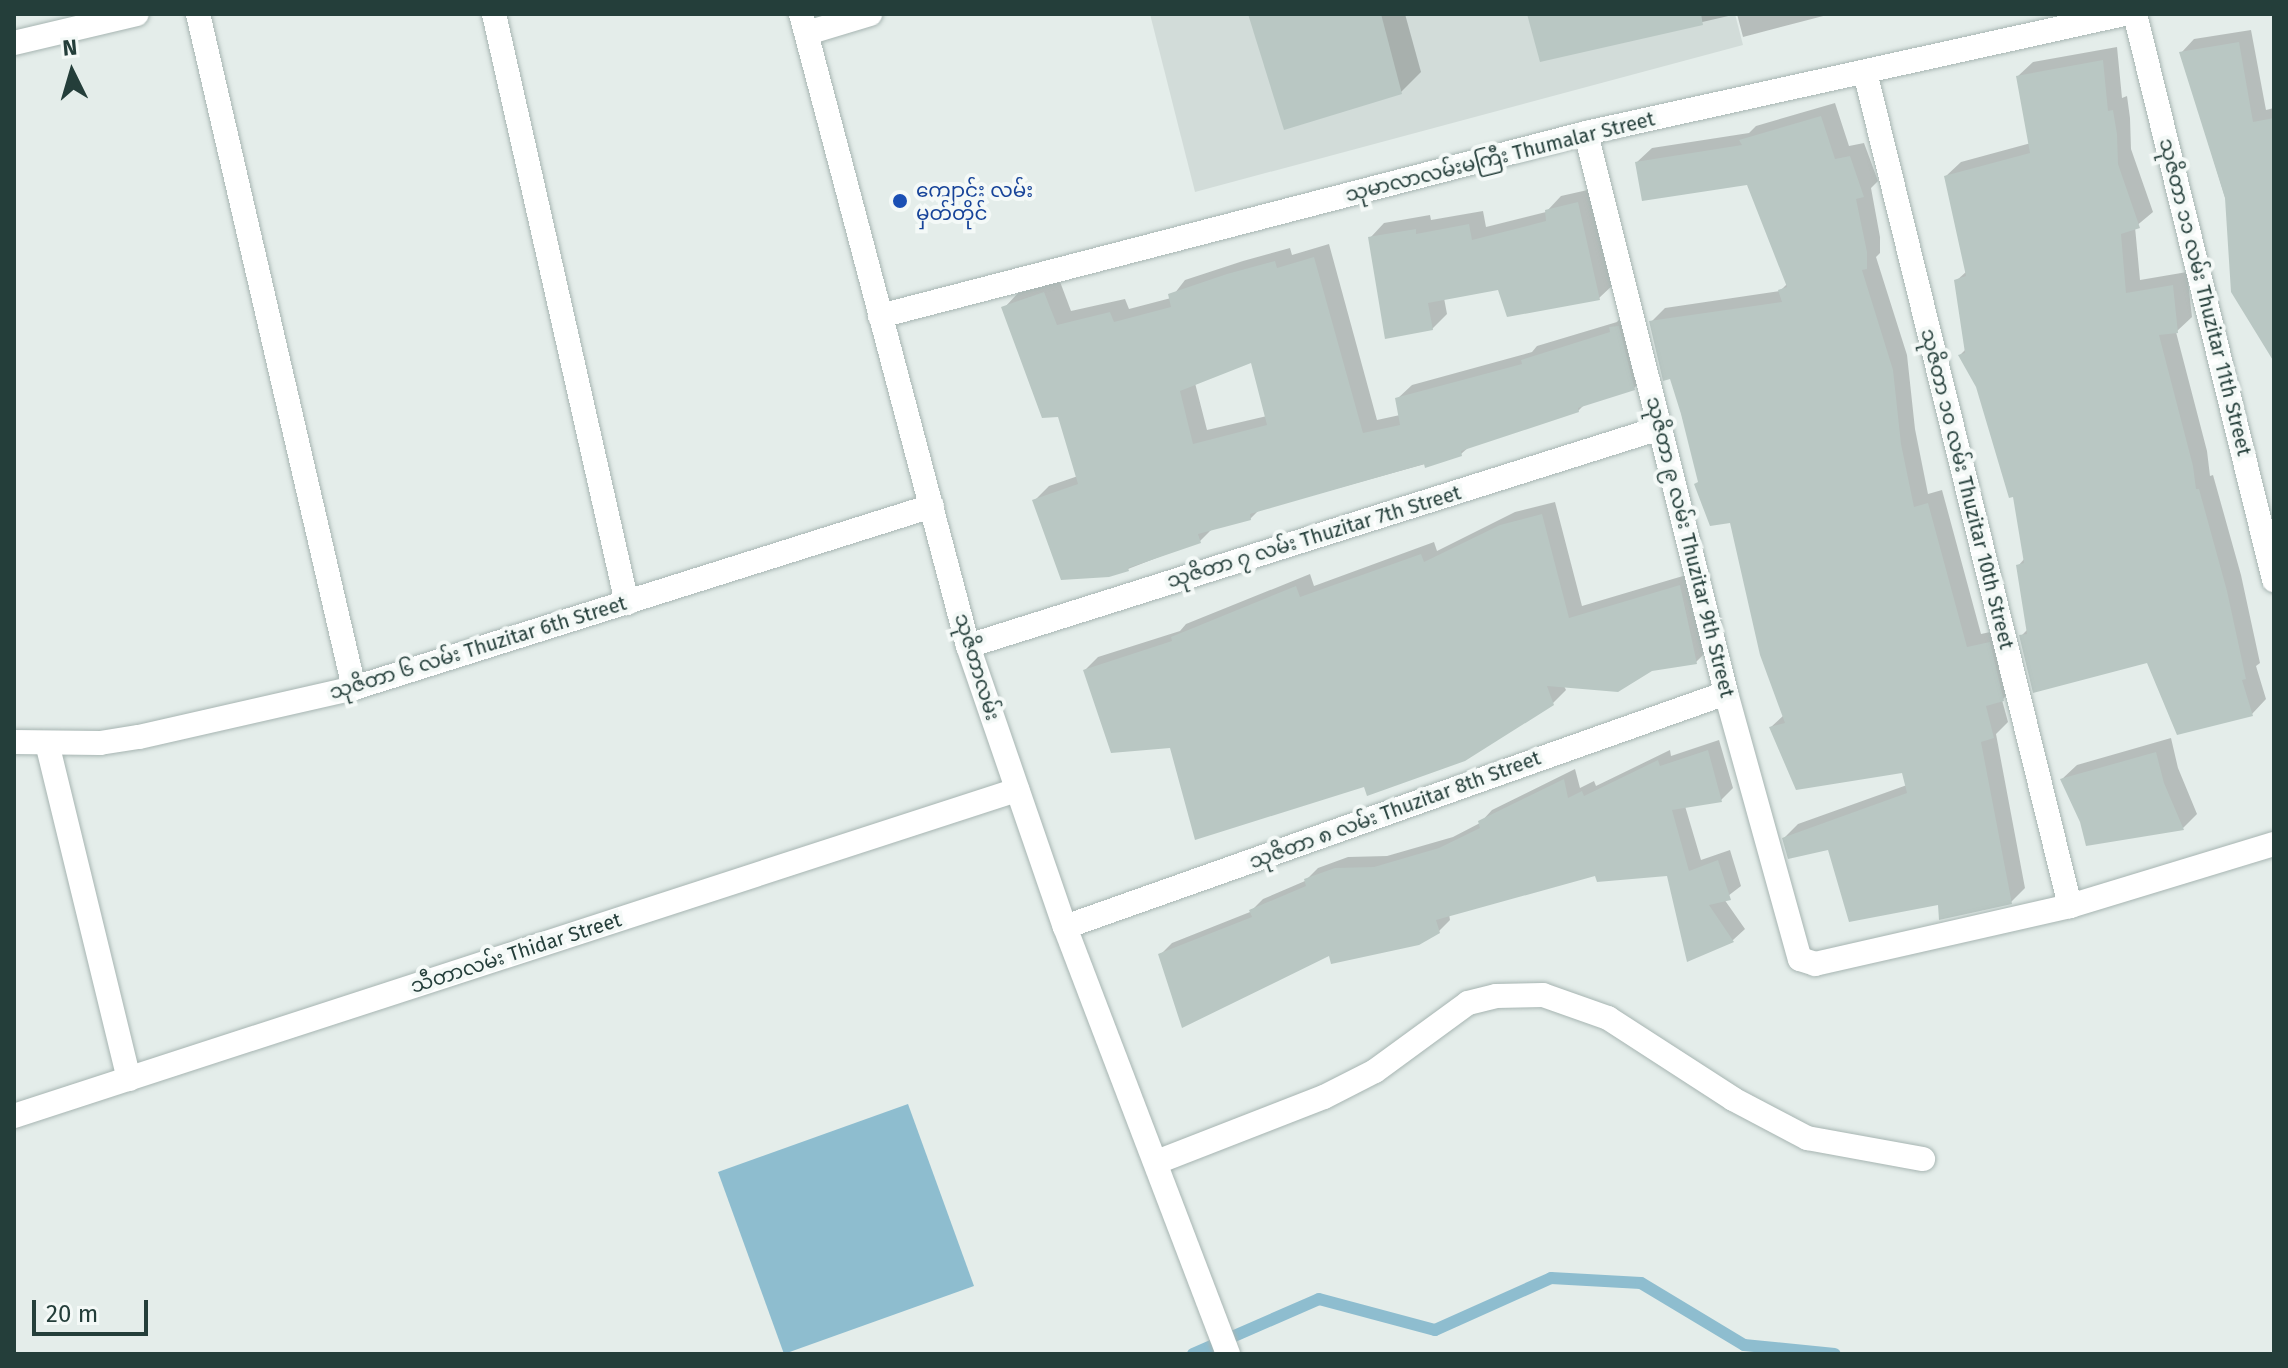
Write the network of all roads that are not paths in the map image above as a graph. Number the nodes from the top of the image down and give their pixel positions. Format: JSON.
{"nodes":[{"id":1,"x":137,"y":14,"type":"edge"},
{"id":2,"x":198,"y":14,"type":"edge"},
{"id":3,"x":494,"y":14,"type":"edge"},
{"id":4,"x":870,"y":14,"type":"edge"},
{"id":5,"x":2124,"y":14,"type":"edge"},
{"id":6,"x":2135,"y":14,"type":"edge"},
{"id":7,"x":804,"y":24,"type":"edge"},
{"id":8,"x":14,"y":43,"type":"edge"},
{"id":9,"x":1865,"y":72,"type":"junction"},
{"id":10,"x":1586,"y":133,"type":"junction"},
{"id":11,"x":880,"y":316,"type":"junction"},
{"id":12,"x":1660,"y":428,"type":"junction"},
{"id":13,"x":932,"y":506,"type":"junction"},
{"id":14,"x":2274,"y":580,"type":"edge"},
{"id":15,"x":627,"y":603,"type":"junction"},
{"id":16,"x":968,"y":646,"type":"junction"},
{"id":17,"x":354,"y":688,"type":"junction"},
{"id":18,"x":1726,"y":693,"type":"junction"},
{"id":19,"x":14,"y":742,"type":"edge"},
{"id":20,"x":47,"y":743,"type":"junction"},
{"id":21,"x":1017,"y":790,"type":"junction"},
{"id":22,"x":2274,"y":844,"type":"edge"},
{"id":23,"x":2070,"y":906,"type":"junction"},
{"id":24,"x":1065,"y":927,"type":"junction"},
{"id":25,"x":129,"y":1079,"type":"junction"},
{"id":26,"x":14,"y":1116,"type":"edge"},
{"id":27,"x":1923,"y":1159,"type":"dead end"},
{"id":28,"x":1157,"y":1162,"type":"junction"},
{"id":29,"x":1228,"y":1354,"type":"edge"}],
"edges":[{"from":1,"to":8,"type":"street"},
{"from":2,"to":17,"type":"street"},
{"from":3,"to":15,"type":"street"},
{"from":4,"to":7,"type":"street"},
{"from":5,"to":9,"type":"street","name":"သုမာလာလမ်းမကြီး Thumalar Street"},
{"from":6,"to":14,"type":"street","name":"သုဇိတာ ၁၁ လမ်း Thuzitar 11th Street"},
{"from":7,"to":11,"type":"street","name":"သုဇိတာလမ်း"},
{"from":9,"to":10,"type":"street","name":"သုမာလာလမ်းမကြီး Thumalar Street"},
{"from":9,"to":23,"type":"street","name":"သုဇိတာ ၁၀ လမ်း Thuzitar 10th Street"},
{"from":10,"to":11,"type":"street","name":"သုမာလာလမ်းမကြီး Thumalar Street"},
{"from":10,"to":12,"type":"street","name":"သုဇိတာ ၉ လမ်း Thuzitar 9th Street"},
{"from":11,"to":13,"type":"street","name":"သုဇိတာလမ်း"},
{"from":12,"to":16,"type":"street","name":"သုဇိတာ ၇ လမ်း Thuzitar 7th Street"},
{"from":12,"to":18,"type":"street","name":"သုဇိတာ ၉ လမ်း Thuzitar 9th Street"},
{"from":13,"to":15,"type":"street","name":"သုဇိတာ ၆ လမ်း Thuzitar 6th Street"},
{"from":13,"to":16,"type":"street","name":"သုဇိတာလမ်း"},
{"from":15,"to":17,"type":"street","name":"သုဇိတာ ၆ လမ်း Thuzitar 6th Street"},
{"from":16,"to":21,"type":"street","name":"သုဇိတာလမ်း"},
{"from":17,"to":20,"type":"street","name":"သုဇိတာ ၆ လမ်း Thuzitar 6th Street"},
{"from":18,"to":23,"type":"street","name":"သုဇိတာ ၉ လမ်း Thuzitar 9th Street"},
{"from":18,"to":24,"type":"street","name":"သုဇိတာ ၈ လမ်း Thuzitar 8th Street"},
{"from":19,"to":20,"type":"street","name":"သုဇိတာ ၆ လမ်း Thuzitar 6th Street"},
{"from":20,"to":25,"type":"street"},
{"from":21,"to":24,"type":"street","name":"သုဇိတာလမ်း"},
{"from":21,"to":25,"type":"street","name":"သီတာလမ်း Thidar Street"},
{"from":22,"to":23,"type":"street"},
{"from":24,"to":28,"type":"street","name":"သုဇိတာလမ်း"},
{"from":25,"to":26,"type":"street","name":"သီတာလမ်း Thidar Street"},
{"from":27,"to":28,"type":"street"},
{"from":28,"to":29,"type":"street","name":"သုဇိတာလမ်း"}]}
